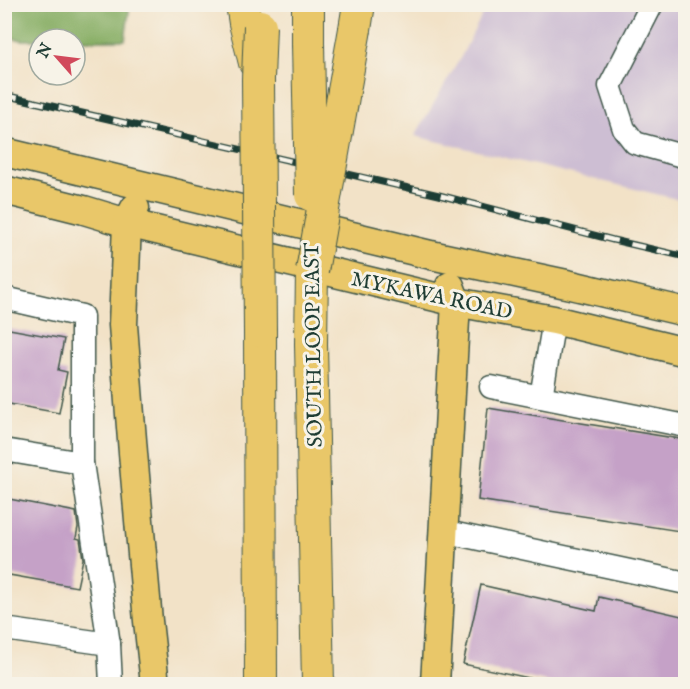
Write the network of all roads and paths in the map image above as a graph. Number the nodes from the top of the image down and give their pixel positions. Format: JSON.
{"nodes":[{"id":1,"x":308,"y":4,"type":"edge"},
{"id":2,"x":652,"y":4,"type":"edge"},
{"id":3,"x":252,"y":15,"type":"edge"},
{"id":4,"x":357,"y":17,"type":"edge"},
{"id":5,"x":4,"y":152,"type":"edge"},
{"id":6,"x":686,"y":157,"type":"edge"},
{"id":7,"x":4,"y":190,"type":"edge"},
{"id":8,"x":179,"y":195,"type":"junction"},
{"id":9,"x":127,"y":223,"type":"junction"},
{"id":10,"x":431,"y":255,"type":"junction"},
{"id":11,"x":312,"y":271,"type":"junction"},
{"id":12,"x":4,"y":298,"type":"edge"},
{"id":13,"x":456,"y":302,"type":"junction"},
{"id":14,"x":686,"y":312,"type":"edge"},
{"id":15,"x":554,"y":320,"type":"junction"},
{"id":16,"x":686,"y":352,"type":"edge"},
{"id":17,"x":491,"y":387,"type":"dead end"},
{"id":18,"x":541,"y":397,"type":"junction"},
{"id":19,"x":686,"y":426,"type":"edge"},
{"id":20,"x":4,"y":450,"type":"edge"},
{"id":21,"x":82,"y":463,"type":"junction"},
{"id":22,"x":442,"y":531,"type":"junction"},
{"id":23,"x":686,"y":583,"type":"edge"},
{"id":24,"x":4,"y":629,"type":"edge"},
{"id":25,"x":109,"y":644,"type":"junction"},
{"id":26,"x":111,"y":684,"type":"edge"},
{"id":27,"x":155,"y":684,"type":"edge"},
{"id":28,"x":261,"y":684,"type":"edge"},
{"id":29,"x":318,"y":684,"type":"edge"},
{"id":30,"x":435,"y":684,"type":"edge"}],
"edges":[{"from":1,"to":11,"type":"highway","name":"SOUTH LOOP EAST","bridge":true},
{"from":2,"to":6,"type":"lane"},
{"from":3,"to":28,"type":"highway","bridge":true},
{"from":4,"to":11,"type":"highway","bridge":true},
{"from":5,"to":8,"type":"main road","name":"MYKAWA ROAD"},
{"from":7,"to":9,"type":"main road","name":"MYKAWA ROAD"},
{"from":8,"to":9,"type":"main road"},
{"from":8,"to":10,"type":"main road","name":"MYKAWA ROAD"},
{"from":9,"to":13,"type":"main road","name":"MYKAWA ROAD"},
{"from":9,"to":27,"type":"main road"},
{"from":10,"to":13,"type":"main road"},
{"from":10,"to":14,"type":"main road","name":"MYKAWA ROAD"},
{"from":11,"to":29,"type":"highway","name":"SOUTH LOOP EAST"},
{"from":12,"to":21,"type":"lane"},
{"from":13,"to":15,"type":"main road","name":"MYKAWA ROAD"},
{"from":13,"to":22,"type":"main road"},
{"from":15,"to":16,"type":"main road","name":"MYKAWA ROAD"},
{"from":15,"to":18,"type":"lane"},
{"from":17,"to":18,"type":"lane"},
{"from":18,"to":19,"type":"lane"},
{"from":20,"to":21,"type":"lane"},
{"from":21,"to":25,"type":"lane"},
{"from":22,"to":23,"type":"lane"},
{"from":22,"to":30,"type":"main road"},
{"from":24,"to":25,"type":"lane"},
{"from":25,"to":26,"type":"lane"}]}
